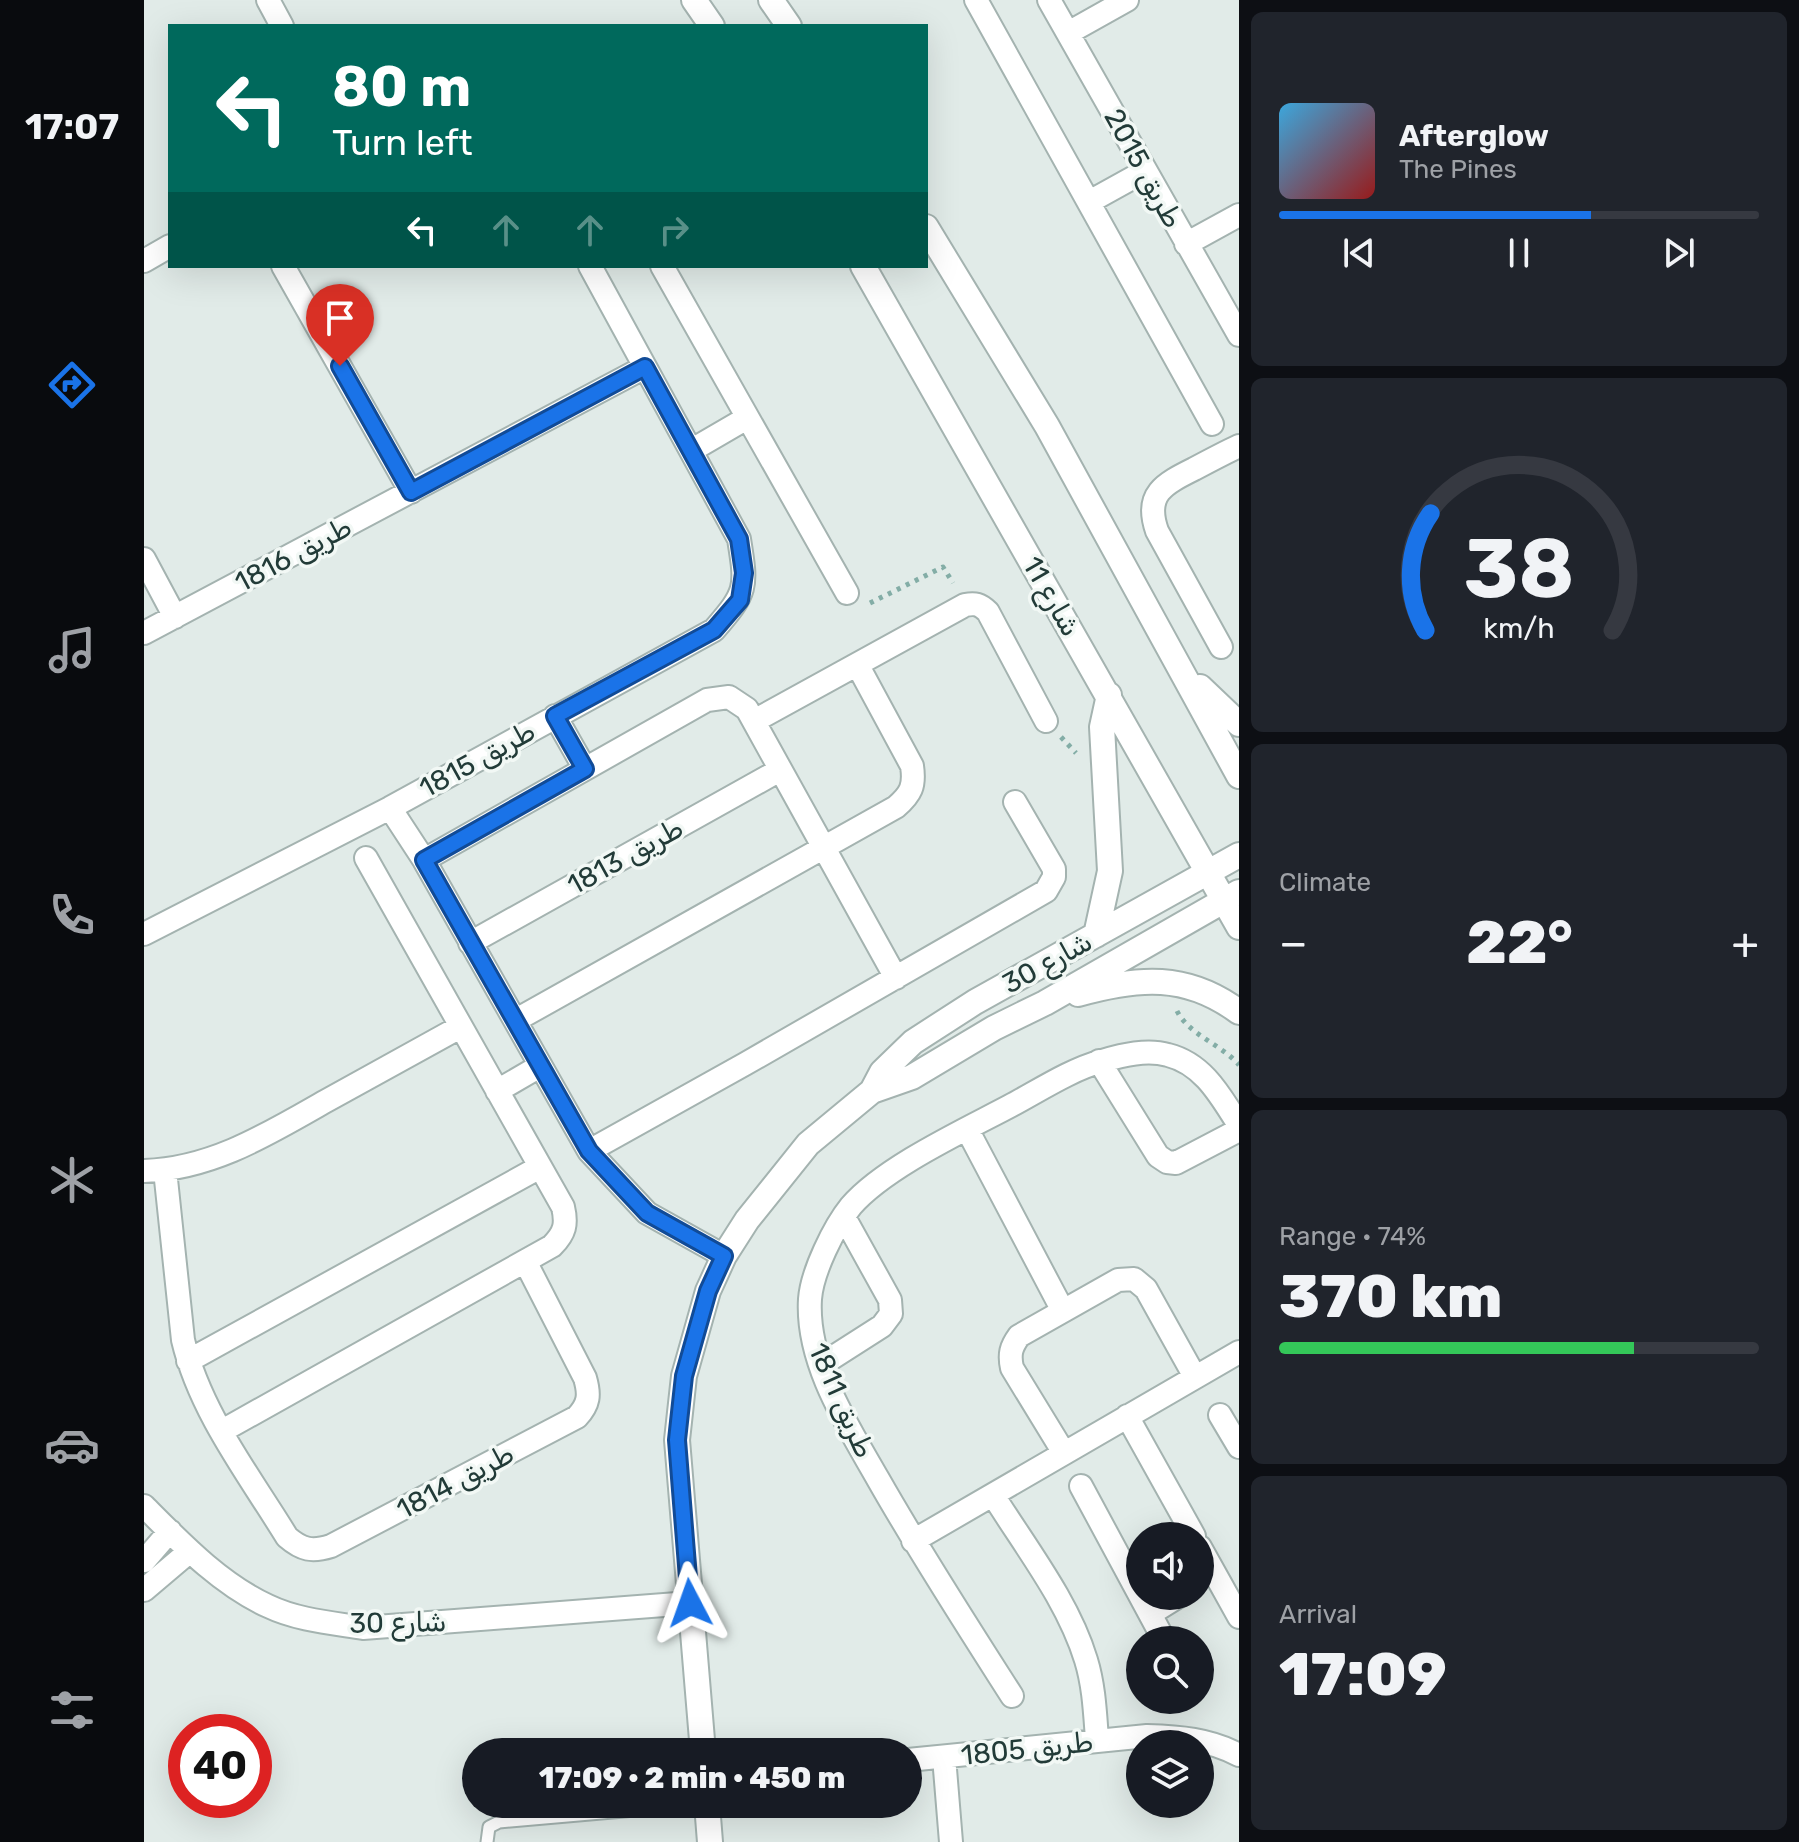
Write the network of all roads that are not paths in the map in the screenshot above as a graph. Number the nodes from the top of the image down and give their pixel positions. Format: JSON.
{"nodes":[{"id":1,"x":268,"y":0,"type":"edge"},
{"id":2,"x":694,"y":0,"type":"edge"},
{"id":3,"x":771,"y":0,"type":"edge"},
{"id":4,"x":976,"y":0,"type":"edge"},
{"id":5,"x":1049,"y":0,"type":"edge"},
{"id":6,"x":1127,"y":0,"type":"edge"},
{"id":7,"x":281,"y":24,"type":"edge"},
{"id":8,"x":711,"y":24,"type":"edge"},
{"id":9,"x":788,"y":24,"type":"edge"},
{"id":10,"x":1068,"y":33,"type":"junction"},
{"id":11,"x":1145,"y":171,"type":"junction"},
{"id":12,"x":1089,"y":202,"type":"junction"},
{"id":13,"x":1239,"y":215,"type":"edge"},
{"id":14,"x":928,"y":230,"type":"edge"},
{"id":15,"x":1186,"y":244,"type":"junction"},
{"id":16,"x":168,"y":247,"type":"edge"},
{"id":17,"x":144,"y":261,"type":"edge"},
{"id":18,"x":284,"y":268,"type":"edge"},
{"id":19,"x":591,"y":268,"type":"edge"},
{"id":20,"x":663,"y":268,"type":"edge"},
{"id":21,"x":864,"y":268,"type":"edge"},
{"id":22,"x":1239,"y":335,"type":"edge"},
{"id":23,"x":645,"y":367,"type":"junction"},
{"id":24,"x":747,"y":418,"type":"junction"},
{"id":25,"x":1212,"y":424,"type":"dead end"},
{"id":26,"x":1239,"y":446,"type":"edge"},
{"id":27,"x":692,"y":450,"type":"junction"},
{"id":28,"x":411,"y":492,"type":"junction"},
{"id":29,"x":144,"y":559,"type":"edge"},
{"id":30,"x":847,"y":593,"type":"road end"},
{"id":31,"x":175,"y":617,"type":"junction"},
{"id":32,"x":144,"y":633,"type":"edge"},
{"id":33,"x":1221,"y":647,"type":"dead end"},
{"id":34,"x":1174,"y":658,"type":"junction"},
{"id":35,"x":858,"y":666,"type":"junction"},
{"id":36,"x":1109,"y":695,"type":"junction"},
{"id":37,"x":555,"y":716,"type":"junction"},
{"id":38,"x":754,"y":721,"type":"junction"},
{"id":39,"x":1046,"y":721,"type":"dead end"},
{"id":40,"x":1239,"y":724,"type":"edge"},
{"id":41,"x":585,"y":769,"type":"junction"},
{"id":42,"x":780,"y":770,"type":"junction"},
{"id":43,"x":1239,"y":776,"type":"edge"},
{"id":44,"x":1015,"y":802,"type":"dead end"},
{"id":45,"x":390,"y":808,"type":"junction"},
{"id":46,"x":823,"y":847,"type":"junction"},
{"id":47,"x":1239,"y":855,"type":"edge"},
{"id":48,"x":366,"y":858,"type":"dead end"},
{"id":49,"x":424,"y":860,"type":"junction"},
{"id":50,"x":1209,"y":871,"type":"junction"},
{"id":51,"x":1231,"y":896,"type":"edge"},
{"id":52,"x":1239,"y":927,"type":"edge"},
{"id":53,"x":144,"y":934,"type":"edge"},
{"id":54,"x":1096,"y":935,"type":"junction"},
{"id":55,"x":470,"y":943,"type":"junction"},
{"id":56,"x":896,"y":978,"type":"junction"},
{"id":57,"x":1045,"y":1003,"type":"junction"},
{"id":58,"x":1239,"y":1012,"type":"edge"},
{"id":59,"x":516,"y":1020,"type":"junction"},
{"id":60,"x":460,"y":1027,"type":"junction"},
{"id":61,"x":1099,"y":1061,"type":"junction"},
{"id":62,"x":540,"y":1066,"type":"junction"},
{"id":63,"x":497,"y":1091,"type":"junction"},
{"id":64,"x":872,"y":1091,"type":"junction"},
{"id":65,"x":1239,"y":1128,"type":"edge"},
{"id":66,"x":967,"y":1129,"type":"junction"},
{"id":67,"x":589,"y":1151,"type":"junction"},
{"id":68,"x":540,"y":1167,"type":"junction"},
{"id":69,"x":154,"y":1170,"type":"edge"},
{"id":70,"x":844,"y":1217,"type":"junction"},
{"id":71,"x":724,"y":1256,"type":"junction"},
{"id":72,"x":525,"y":1261,"type":"junction"},
{"id":73,"x":1063,"y":1311,"type":"junction"},
{"id":74,"x":1239,"y":1352,"type":"edge"},
{"id":75,"x":188,"y":1361,"type":"junction"},
{"id":76,"x":821,"y":1365,"type":"junction"},
{"id":77,"x":1195,"y":1377,"type":"junction"},
{"id":78,"x":1220,"y":1415,"type":"dead end"},
{"id":79,"x":1127,"y":1416,"type":"junction"},
{"id":80,"x":222,"y":1431,"type":"junction"},
{"id":81,"x":1239,"y":1447,"type":"edge"},
{"id":82,"x":1064,"y":1453,"type":"junction"},
{"id":83,"x":1081,"y":1486,"type":"dead end"},
{"id":84,"x":993,"y":1495,"type":"junction"},
{"id":85,"x":144,"y":1506,"type":"edge"},
{"id":86,"x":1186,"y":1522,"type":"edge"},
{"id":87,"x":170,"y":1531,"type":"junction"},
{"id":88,"x":913,"y":1541,"type":"junction"},
{"id":89,"x":190,"y":1551,"type":"junction"},
{"id":90,"x":144,"y":1561,"type":"edge"},
{"id":91,"x":1214,"y":1586,"type":"edge"},
{"id":92,"x":144,"y":1590,"type":"edge"},
{"id":93,"x":690,"y":1603,"type":"junction"},
{"id":94,"x":1156,"y":1610,"type":"edge"},
{"id":95,"x":1150,"y":1614,"type":"junction"},
{"id":96,"x":1239,"y":1617,"type":"edge"},
{"id":97,"x":1156,"y":1626,"type":"edge"},
{"id":98,"x":1012,"y":1696,"type":"dead end"},
{"id":99,"x":702,"y":1738,"type":"edge"},
{"id":100,"x":1097,"y":1739,"type":"junction"},
{"id":101,"x":1239,"y":1755,"type":"edge"},
{"id":102,"x":944,"y":1757,"type":"junction"},
{"id":103,"x":922,"y":1759,"type":"edge"},
{"id":104,"x":545,"y":1818,"type":"edge"},
{"id":105,"x":707,"y":1818,"type":"edge"},
{"id":106,"x":487,"y":1842,"type":"edge"},
{"id":107,"x":710,"y":1842,"type":"edge"},
{"id":108,"x":951,"y":1842,"type":"edge"}],
"edges":[{"from":1,"to":7,"type":"street"},
{"from":2,"to":8,"type":"street"},
{"from":3,"to":9,"type":"street"},
{"from":4,"to":12,"type":"street"},
{"from":5,"to":10,"type":"street","name":"طريق 2015"},
{"from":6,"to":10,"type":"street"},
{"from":10,"to":11,"type":"street","name":"طريق 2015"},
{"from":11,"to":12,"type":"street"},
{"from":11,"to":15,"type":"street","name":"طريق 2015"},
{"from":12,"to":25,"type":"street"},
{"from":13,"to":15,"type":"street"},
{"from":14,"to":34,"type":"street"},
{"from":15,"to":22,"type":"street","name":"طريق 2015"},
{"from":16,"to":17,"type":"street"},
{"from":18,"to":28,"type":"street"},
{"from":19,"to":23,"type":"street","name":"طريق 1815"},
{"from":20,"to":24,"type":"street"},
{"from":21,"to":36,"type":"street","name":"شارع 11"},
{"from":23,"to":27,"type":"street","name":"طريق 1815"},
{"from":23,"to":28,"type":"street","name":"طريق 1816"},
{"from":24,"to":27,"type":"street"},
{"from":24,"to":30,"type":"street"},
{"from":26,"to":33,"type":"street"},
{"from":27,"to":37,"type":"street","name":"طريق 1815"},
{"from":28,"to":31,"type":"street","name":"طريق 1816"},
{"from":29,"to":31,"type":"street"},
{"from":31,"to":32,"type":"street","name":"طريق 1816"},
{"from":34,"to":40,"type":"street"},
{"from":34,"to":43,"type":"street"},
{"from":35,"to":38,"type":"street"},
{"from":35,"to":39,"type":"street"},
{"from":35,"to":46,"type":"street"},
{"from":36,"to":50,"type":"street","name":"شارع 11"},
{"from":36,"to":54,"type":"street"},
{"from":37,"to":41,"type":"street"},
{"from":37,"to":45,"type":"street","name":"طريق 1815"},
{"from":38,"to":41,"type":"street"},
{"from":38,"to":42,"type":"street"},
{"from":41,"to":49,"type":"street"},
{"from":42,"to":46,"type":"street"},
{"from":42,"to":55,"type":"street","name":"طريق 1813"},
{"from":44,"to":56,"type":"street"},
{"from":45,"to":49,"type":"street"},
{"from":45,"to":53,"type":"street","name":"طريق 1815"},
{"from":46,"to":56,"type":"street"},
{"from":46,"to":59,"type":"street"},
{"from":47,"to":50,"type":"street","name":"شارع 30"},
{"from":48,"to":60,"type":"street"},
{"from":49,"to":55,"type":"street"},
{"from":50,"to":51,"type":"street","name":"شارع 11"},
{"from":50,"to":54,"type":"street","name":"شارع 30"},
{"from":51,"to":52,"type":"street","name":"شارع 11"},
{"from":51,"to":57,"type":"street","name":"شارع 30"},
{"from":54,"to":64,"type":"street","name":"شارع 30"},
{"from":55,"to":59,"type":"street"},
{"from":56,"to":67,"type":"street"},
{"from":57,"to":58,"type":"street"},
{"from":57,"to":64,"type":"street","name":"شارع 30"},
{"from":59,"to":62,"type":"street"},
{"from":60,"to":63,"type":"street"},
{"from":60,"to":69,"type":"street","name":"طريق 1814"},
{"from":61,"to":65,"type":"street","name":"طريق 1811"},
{"from":61,"to":65,"type":"street"},
{"from":61,"to":66,"type":"street","name":"طريق 1811"},
{"from":62,"to":63,"type":"street"},
{"from":62,"to":67,"type":"street"},
{"from":63,"to":68,"type":"street"},
{"from":64,"to":71,"type":"street","name":"شارع 30"},
{"from":66,"to":70,"type":"street","name":"طريق 1811"},
{"from":66,"to":73,"type":"street"},
{"from":67,"to":71,"type":"street"},
{"from":68,"to":72,"type":"street"},
{"from":68,"to":75,"type":"street"},
{"from":69,"to":75,"type":"street","name":"طريق 1814"},
{"from":70,"to":76,"type":"street","name":"طريق 1811"},
{"from":70,"to":76,"type":"street"},
{"from":71,"to":93,"type":"street","name":"شارع 30"},
{"from":72,"to":80,"type":"street"},
{"from":72,"to":80,"type":"street","name":"طريق 1814"},
{"from":73,"to":77,"type":"street"},
{"from":73,"to":82,"type":"street"},
{"from":74,"to":77,"type":"street"},
{"from":75,"to":80,"type":"street","name":"طريق 1814"},
{"from":76,"to":88,"type":"street","name":"طريق 1811"},
{"from":77,"to":79,"type":"street"},
{"from":78,"to":81,"type":"street"},
{"from":79,"to":82,"type":"street"},
{"from":79,"to":86,"type":"street"},
{"from":82,"to":84,"type":"street"},
{"from":83,"to":95,"type":"street"},
{"from":84,"to":88,"type":"street"},
{"from":84,"to":100,"type":"street"},
{"from":85,"to":87,"type":"street","name":"شارع 30"},
{"from":87,"to":89,"type":"street","name":"شارع 30"},
{"from":87,"to":90,"type":"street"},
{"from":88,"to":98,"type":"street","name":"طريق 1811"},
{"from":89,"to":92,"type":"street"},
{"from":89,"to":93,"type":"street","name":"شارع 30"},
{"from":91,"to":96,"type":"street"},
{"from":93,"to":99,"type":"street","name":"شارع 30"},
{"from":94,"to":95,"type":"street"},
{"from":95,"to":97,"type":"street"},
{"from":100,"to":101,"type":"street","name":"طريق 1805"},
{"from":100,"to":102,"type":"street","name":"طريق 1805"},
{"from":102,"to":103,"type":"street","name":"طريق 1805"},
{"from":102,"to":108,"type":"street"},
{"from":104,"to":106,"type":"lane"},
{"from":105,"to":107,"type":"street"}]}
